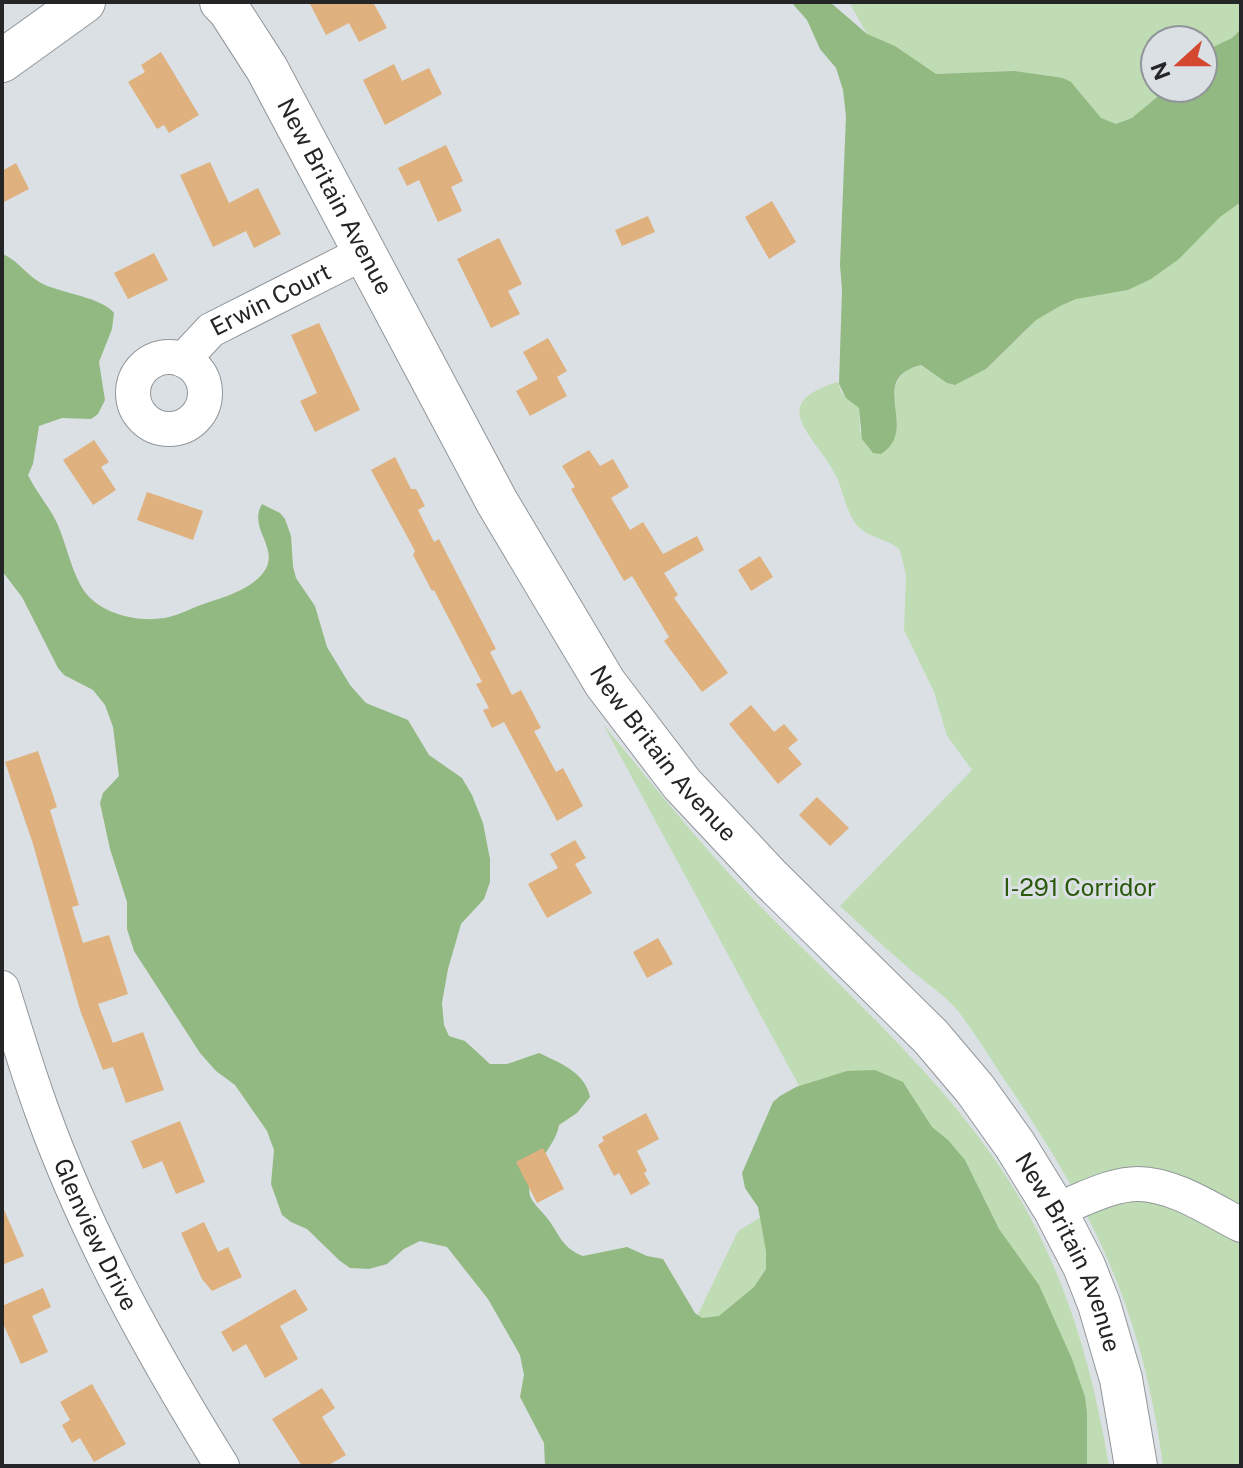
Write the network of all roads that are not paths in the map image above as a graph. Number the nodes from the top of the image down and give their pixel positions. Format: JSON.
{"nodes":[{"id":1,"x":84,"y":2,"type":"edge"},
{"id":2,"x":221,"y":2,"type":"edge"},
{"id":3,"x":2,"y":61,"type":"edge"},
{"id":4,"x":365,"y":252,"type":"junction"},
{"id":5,"x":183,"y":360,"type":"dead end"},
{"id":6,"x":2,"y":988,"type":"edge"},
{"id":7,"x":1055,"y":1210,"type":"junction"},
{"id":8,"x":1241,"y":1225,"type":"edge"},
{"id":9,"x":222,"y":1466,"type":"edge"},
{"id":10,"x":1136,"y":1466,"type":"edge"}],
"edges":[{"from":1,"to":3,"type":"main road"},
{"from":2,"to":4,"type":"main road","name":"New Britain Avenue"},
{"from":4,"to":5,"type":"street","name":"Erwin Court"},
{"from":4,"to":7,"type":"main road","name":"New Britain Avenue"},
{"from":6,"to":9,"type":"street","name":"Glenview Drive"},
{"from":7,"to":8,"type":"street"},
{"from":7,"to":10,"type":"main road","name":"New Britain Avenue"}]}
